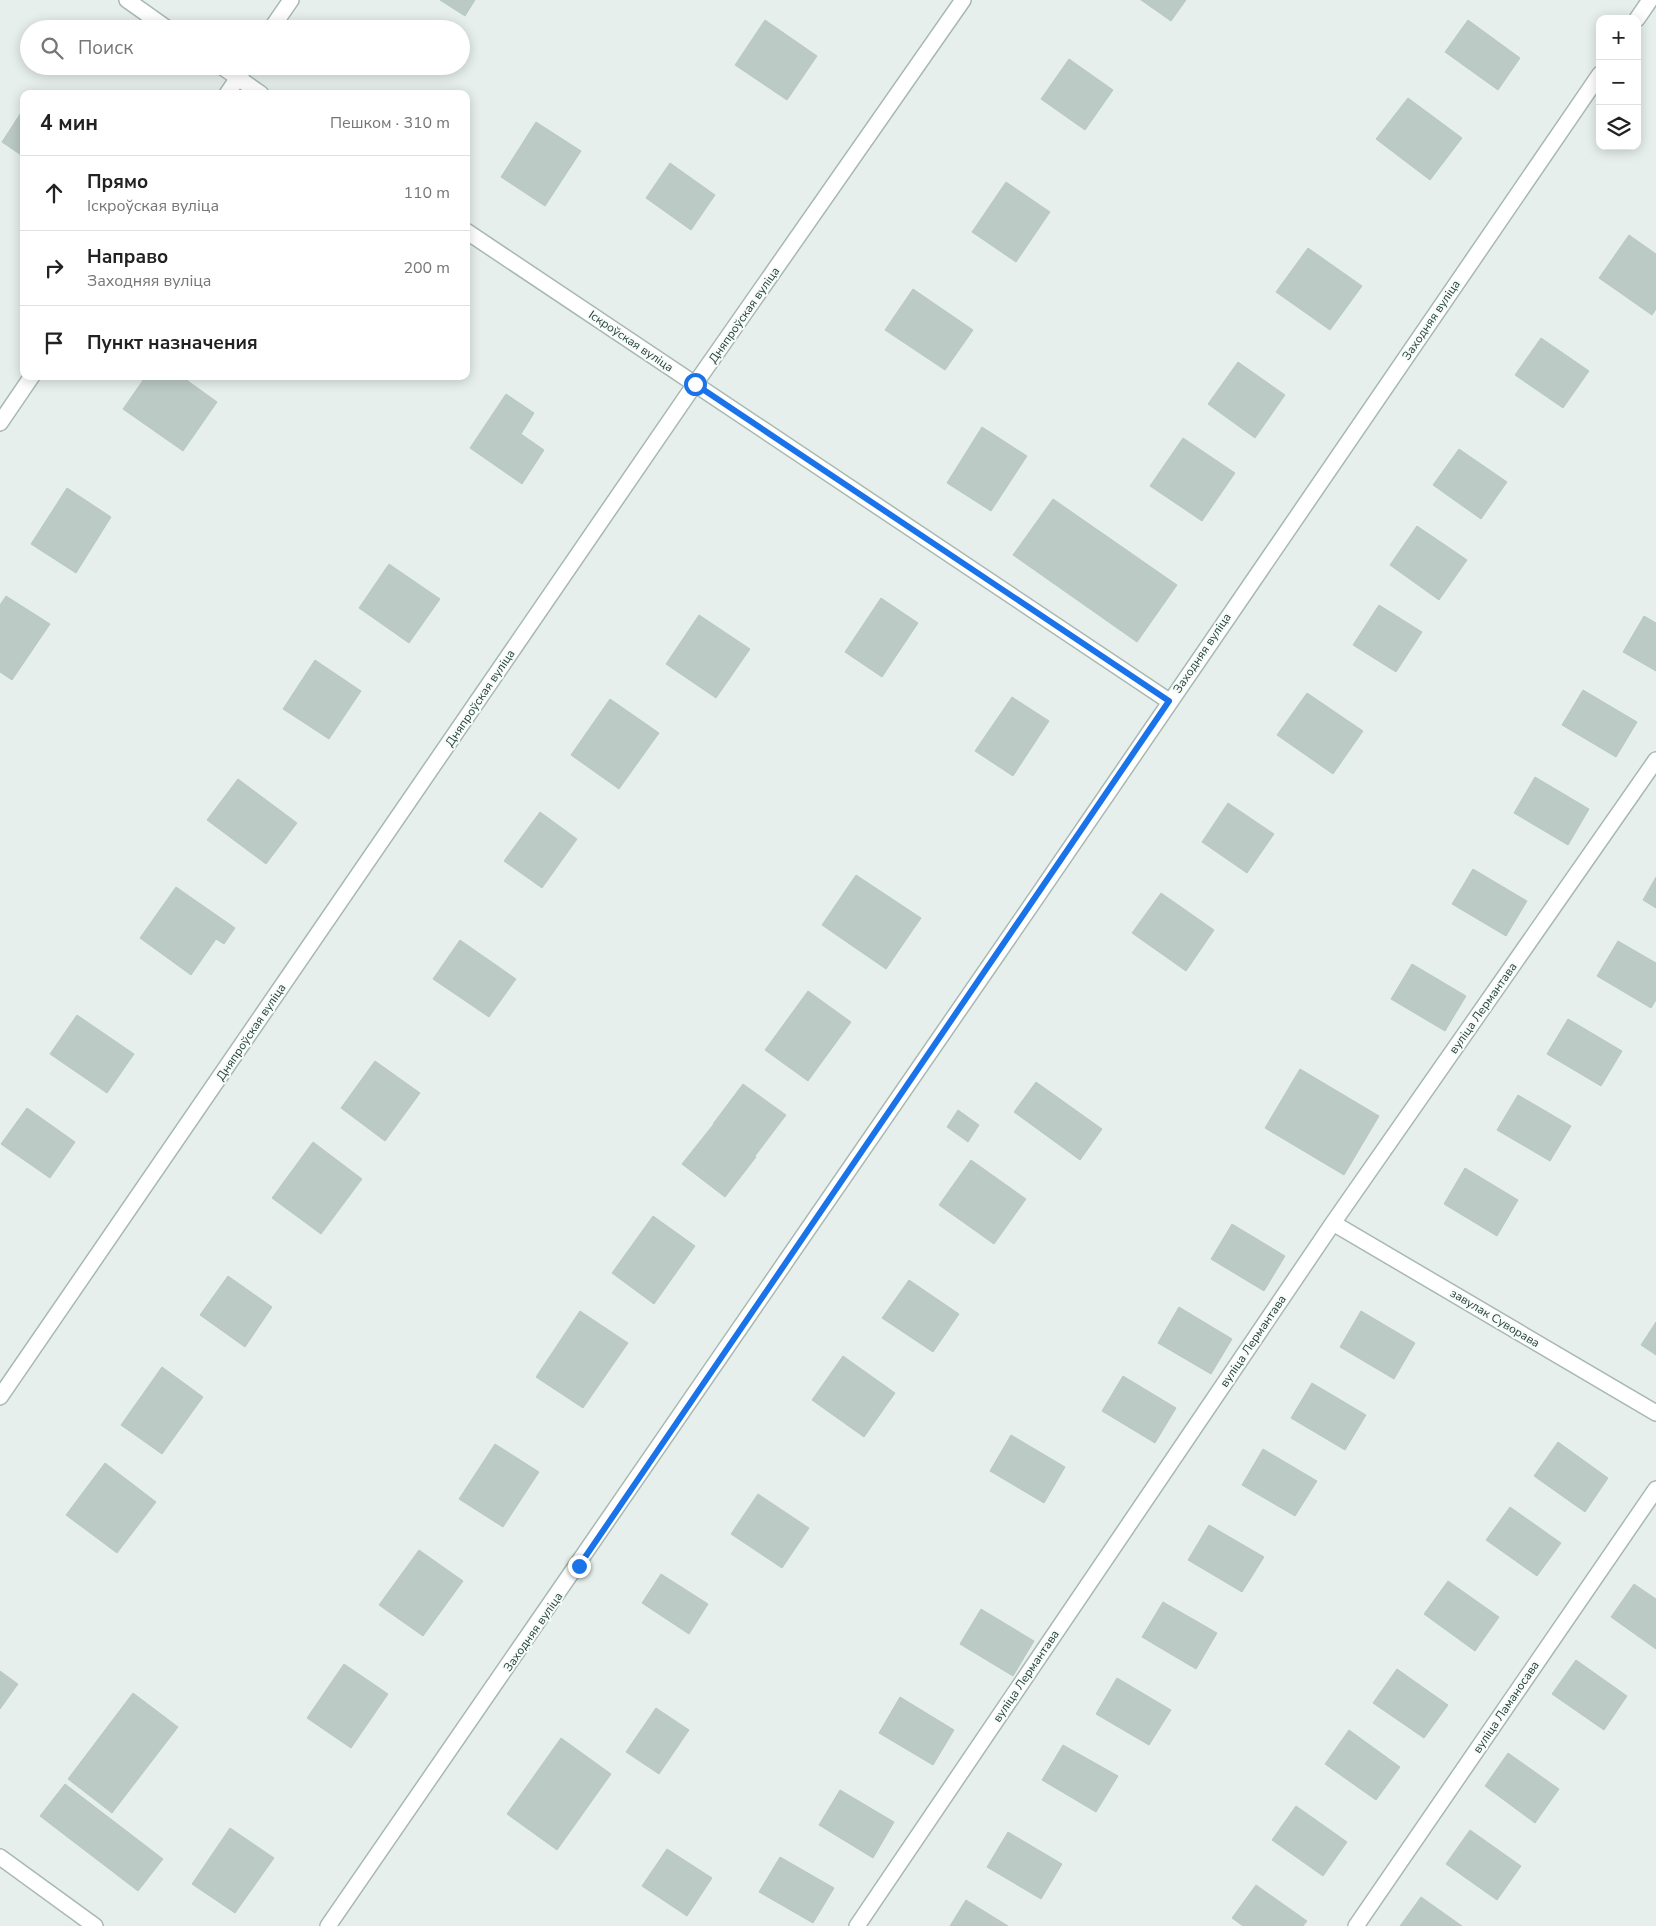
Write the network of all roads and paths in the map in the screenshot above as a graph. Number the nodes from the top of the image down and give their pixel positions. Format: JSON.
{"nodes":[{"id":1,"x":127,"y":0,"type":"edge"},
{"id":2,"x":291,"y":0,"type":"edge"},
{"id":3,"x":962,"y":0,"type":"edge"},
{"id":4,"x":1650,"y":0,"type":"edge"},
{"id":5,"x":1640,"y":15,"type":"edge"},
{"id":6,"x":155,"y":20,"type":"edge"},
{"id":7,"x":277,"y":20,"type":"edge"},
{"id":8,"x":240,"y":75,"type":"edge"},
{"id":9,"x":245,"y":75,"type":"edge"},
{"id":10,"x":1596,"y":80,"type":"edge"},
{"id":11,"x":230,"y":90,"type":"edge"},
{"id":12,"x":258,"y":90,"type":"edge"},
{"id":13,"x":470,"y":234,"type":"edge"},
{"id":14,"x":29,"y":380,"type":"edge"},
{"id":15,"x":695,"y":384,"type":"junction"},
{"id":16,"x":0,"y":423,"type":"edge"},
{"id":17,"x":1169,"y":701,"type":"junction"},
{"id":18,"x":1656,"y":760,"type":"edge"},
{"id":19,"x":1333,"y":1223,"type":"junction"},
{"id":20,"x":0,"y":1397,"type":"edge"},
{"id":21,"x":1656,"y":1413,"type":"edge"},
{"id":22,"x":1656,"y":1489,"type":"edge"},
{"id":23,"x":0,"y":1857,"type":"edge"},
{"id":24,"x":95,"y":1926,"type":"edge"},
{"id":25,"x":328,"y":1926,"type":"edge"},
{"id":26,"x":856,"y":1926,"type":"edge"},
{"id":27,"x":1356,"y":1926,"type":"edge"}],
"edges":[{"from":1,"to":6,"type":"street"},
{"from":2,"to":7,"type":"street"},
{"from":3,"to":15,"type":"street","name":"Дняпроўская вуліца"},
{"from":4,"to":5,"type":"street"},
{"from":8,"to":11,"type":"street"},
{"from":9,"to":12,"type":"street"},
{"from":10,"to":17,"type":"street","name":"Заходняя вуліца"},
{"from":13,"to":15,"type":"street","name":"Іскроўская вуліца"},
{"from":14,"to":16,"type":"street"},
{"from":15,"to":17,"type":"street","name":"Іскроўская вуліца"},
{"from":15,"to":20,"type":"street","name":"Дняпроўская вуліца"},
{"from":17,"to":25,"type":"street","name":"Заходняя вуліца"},
{"from":18,"to":19,"type":"street","name":"вуліца Лермантава"},
{"from":19,"to":21,"type":"street","name":"завулак Суворава"},
{"from":19,"to":26,"type":"street","name":"вуліца Лермантава"},
{"from":22,"to":27,"type":"street","name":"вуліца Ламаносава"},
{"from":23,"to":24,"type":"street"}]}
